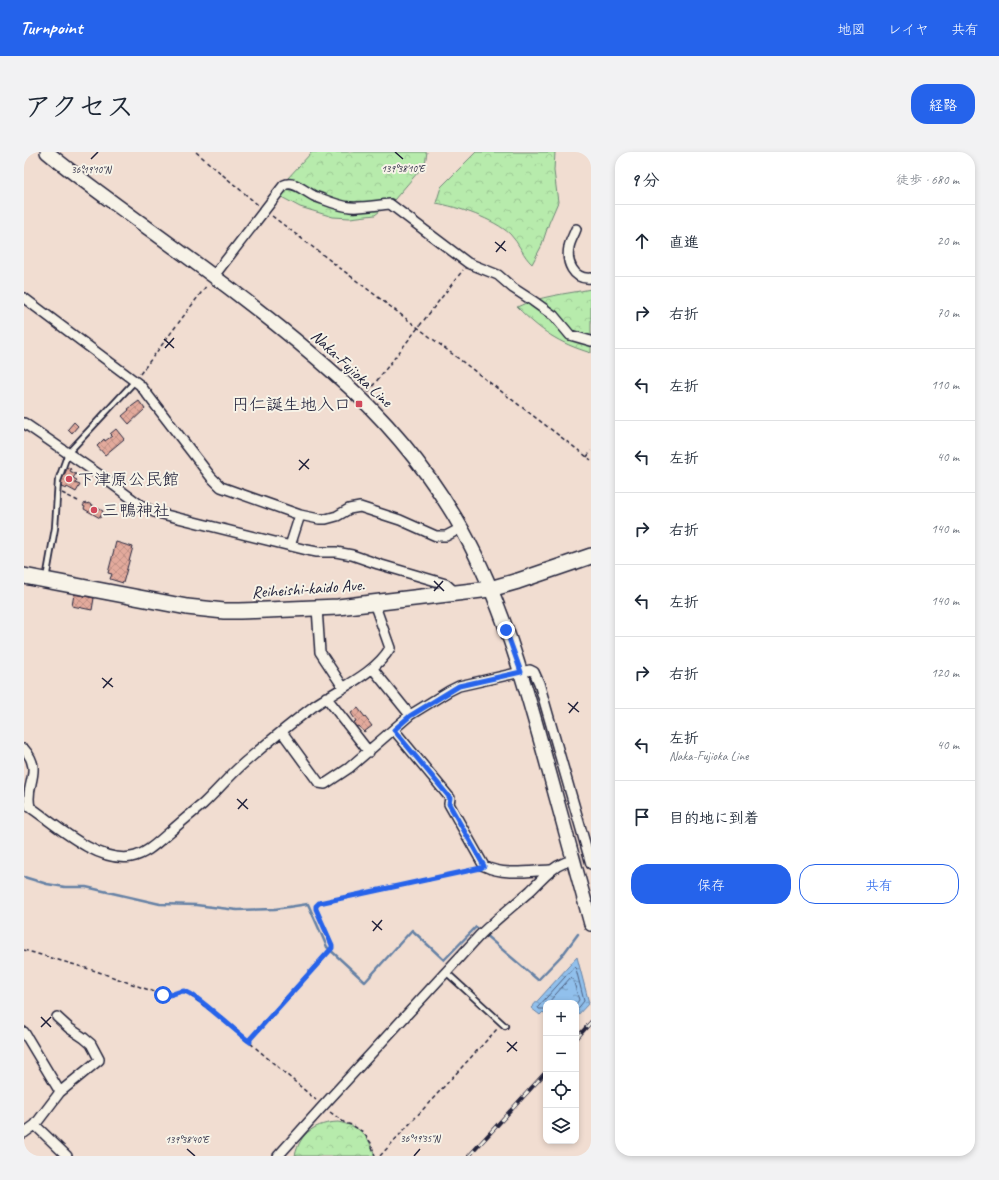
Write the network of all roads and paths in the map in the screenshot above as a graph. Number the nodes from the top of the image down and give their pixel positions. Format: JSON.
{"nodes":[{"id":1,"x":47,"y":152,"type":"edge"},
{"id":2,"x":196,"y":152,"type":"edge"},
{"id":3,"x":264,"y":210,"type":"junction"},
{"id":4,"x":576,"y":229,"type":"dead end"},
{"id":5,"x":468,"y":263,"type":"junction"},
{"id":6,"x":213,"y":277,"type":"junction"},
{"id":7,"x":591,"y":278,"type":"edge"},
{"id":8,"x":24,"y":298,"type":"edge"},
{"id":9,"x":418,"y":328,"type":"junction"},
{"id":10,"x":591,"y":341,"type":"edge"},
{"id":11,"x":135,"y":381,"type":"junction"},
{"id":12,"x":362,"y":400,"type":"junction"},
{"id":13,"x":24,"y":424,"type":"edge"},
{"id":14,"x":591,"y":451,"type":"edge"},
{"id":15,"x":68,"y":453,"type":"junction"},
{"id":16,"x":586,"y":457,"type":"junction"},
{"id":17,"x":591,"y":460,"type":"edge"},
{"id":18,"x":57,"y":490,"type":"junction"},
{"id":19,"x":78,"y":501,"type":"dead end"},
{"id":20,"x":300,"y":515,"type":"junction"},
{"id":21,"x":461,"y":528,"type":"junction"},
{"id":22,"x":290,"y":546,"type":"junction"},
{"id":23,"x":591,"y":556,"type":"edge"},
{"id":24,"x":24,"y":576,"type":"edge"},
{"id":25,"x":46,"y":580,"type":"junction"},
{"id":26,"x":490,"y":589,"type":"junction"},
{"id":27,"x":456,"y":593,"type":"junction"},
{"id":28,"x":374,"y":603,"type":"junction"},
{"id":29,"x":317,"y":608,"type":"junction"},
{"id":30,"x":373,"y":669,"type":"junction"},
{"id":31,"x":521,"y":672,"type":"junction"},
{"id":32,"x":343,"y":687,"type":"junction"},
{"id":33,"x":326,"y":697,"type":"junction"},
{"id":34,"x":410,"y":716,"type":"junction"},
{"id":35,"x":394,"y":730,"type":"junction"},
{"id":36,"x":282,"y":732,"type":"junction"},
{"id":37,"x":24,"y":749,"type":"edge"},
{"id":38,"x":369,"y":752,"type":"junction"},
{"id":39,"x":30,"y":807,"type":"junction"},
{"id":40,"x":24,"y":815,"type":"edge"},
{"id":41,"x":587,"y":859,"type":"edge"},
{"id":42,"x":566,"y":862,"type":"tunnel mouth"},
{"id":43,"x":484,"y":866,"type":"junction"},
{"id":44,"x":550,"y":870,"type":"junction"},
{"id":45,"x":591,"y":924,"type":"edge"},
{"id":46,"x":24,"y":950,"type":"edge"},
{"id":47,"x":446,"y":972,"type":"junction"},
{"id":48,"x":57,"y":1017,"type":"dead end"},
{"id":49,"x":503,"y":1025,"type":"joint"},
{"id":50,"x":24,"y":1032,"type":"edge"},
{"id":51,"x":250,"y":1042,"type":"junction"},
{"id":52,"x":60,"y":1092,"type":"junction"},
{"id":53,"x":322,"y":1106,"type":"junction"},
{"id":54,"x":35,"y":1125,"type":"junction"},
{"id":55,"x":24,"y":1133,"type":"edge"},
{"id":56,"x":67,"y":1156,"type":"edge"},
{"id":57,"x":278,"y":1156,"type":"edge"},
{"id":58,"x":375,"y":1156,"type":"edge"},
{"id":59,"x":380,"y":1156,"type":"edge"}],
"edges":[{"from":1,"to":6,"type":"main road","name":"Naka-Fujioka Line"},
{"from":2,"to":3,"type":"path"},
{"from":3,"to":5,"type":"street"},
{"from":3,"to":6,"type":"street"},
{"from":3,"to":9,"type":"path"},
{"from":4,"to":7,"type":"street"},
{"from":5,"to":9,"type":"path"},
{"from":5,"to":10,"type":"street"},
{"from":6,"to":11,"type":"path"},
{"from":6,"to":12,"type":"main road","name":"Naka-Fujioka Line"},
{"from":8,"to":11,"type":"street"},
{"from":9,"to":12,"type":"path"},
{"from":9,"to":16,"type":"path"},
{"from":11,"to":15,"type":"lane"},
{"from":11,"to":20,"type":"street"},
{"from":12,"to":21,"type":"main road","name":"Naka-Fujioka Line"},
{"from":13,"to":15,"type":"street"},
{"from":14,"to":16,"type":"path"},
{"from":15,"to":18,"type":"lane"},
{"from":15,"to":22,"type":"street"},
{"from":16,"to":17,"type":"path"},
{"from":18,"to":19,"type":"path"},
{"from":18,"to":25,"type":"lane"},
{"from":20,"to":21,"type":"street"},
{"from":20,"to":22,"type":"street"},
{"from":21,"to":26,"type":"main road","name":"Naka-Fujioka Line"},
{"from":22,"to":27,"type":"street"},
{"from":23,"to":26,"type":"main road","name":"Reiheishi-kaido Ave."},
{"from":24,"to":25,"type":"main road","name":"Reiheishi-kaido Ave."},
{"from":25,"to":29,"type":"main road","name":"Reiheishi-kaido Ave."},
{"from":26,"to":27,"type":"main road","name":"Reiheishi-kaido Ave."},
{"from":26,"to":31,"type":"main road","name":"Naka-Fujioka Line"},
{"from":27,"to":28,"type":"main road","name":"Reiheishi-kaido Ave."},
{"from":28,"to":29,"type":"main road","name":"Reiheishi-kaido Ave."},
{"from":28,"to":30,"type":"street"},
{"from":29,"to":32,"type":"street"},
{"from":30,"to":32,"type":"street"},
{"from":30,"to":34,"type":"street"},
{"from":31,"to":34,"type":"street"},
{"from":31,"to":41,"type":"street"},
{"from":31,"to":45,"type":"main road","name":"Naka-Fujioka Line"},
{"from":32,"to":33,"type":"street"},
{"from":33,"to":36,"type":"street"},
{"from":33,"to":38,"type":"street"},
{"from":34,"to":35,"type":"street"},
{"from":35,"to":38,"type":"street"},
{"from":35,"to":43,"type":"street"},
{"from":36,"to":38,"type":"street"},
{"from":36,"to":39,"type":"street"},
{"from":37,"to":39,"type":"street"},
{"from":39,"to":40,"type":"street"},
{"from":42,"to":44,"type":"street"},
{"from":43,"to":44,"type":"street"},
{"from":43,"to":51,"type":"path"},
{"from":44,"to":47,"type":"street"},
{"from":46,"to":51,"type":"path"},
{"from":47,"to":49,"type":"lane"},
{"from":47,"to":53,"type":"street"},
{"from":48,"to":52,"type":"street"},
{"from":49,"to":59,"type":"path"},
{"from":50,"to":52,"type":"street"},
{"from":51,"to":53,"type":"path"},
{"from":52,"to":54,"type":"street"},
{"from":53,"to":57,"type":"street"},
{"from":53,"to":58,"type":"path"},
{"from":54,"to":55,"type":"street"},
{"from":54,"to":56,"type":"street"}]}
